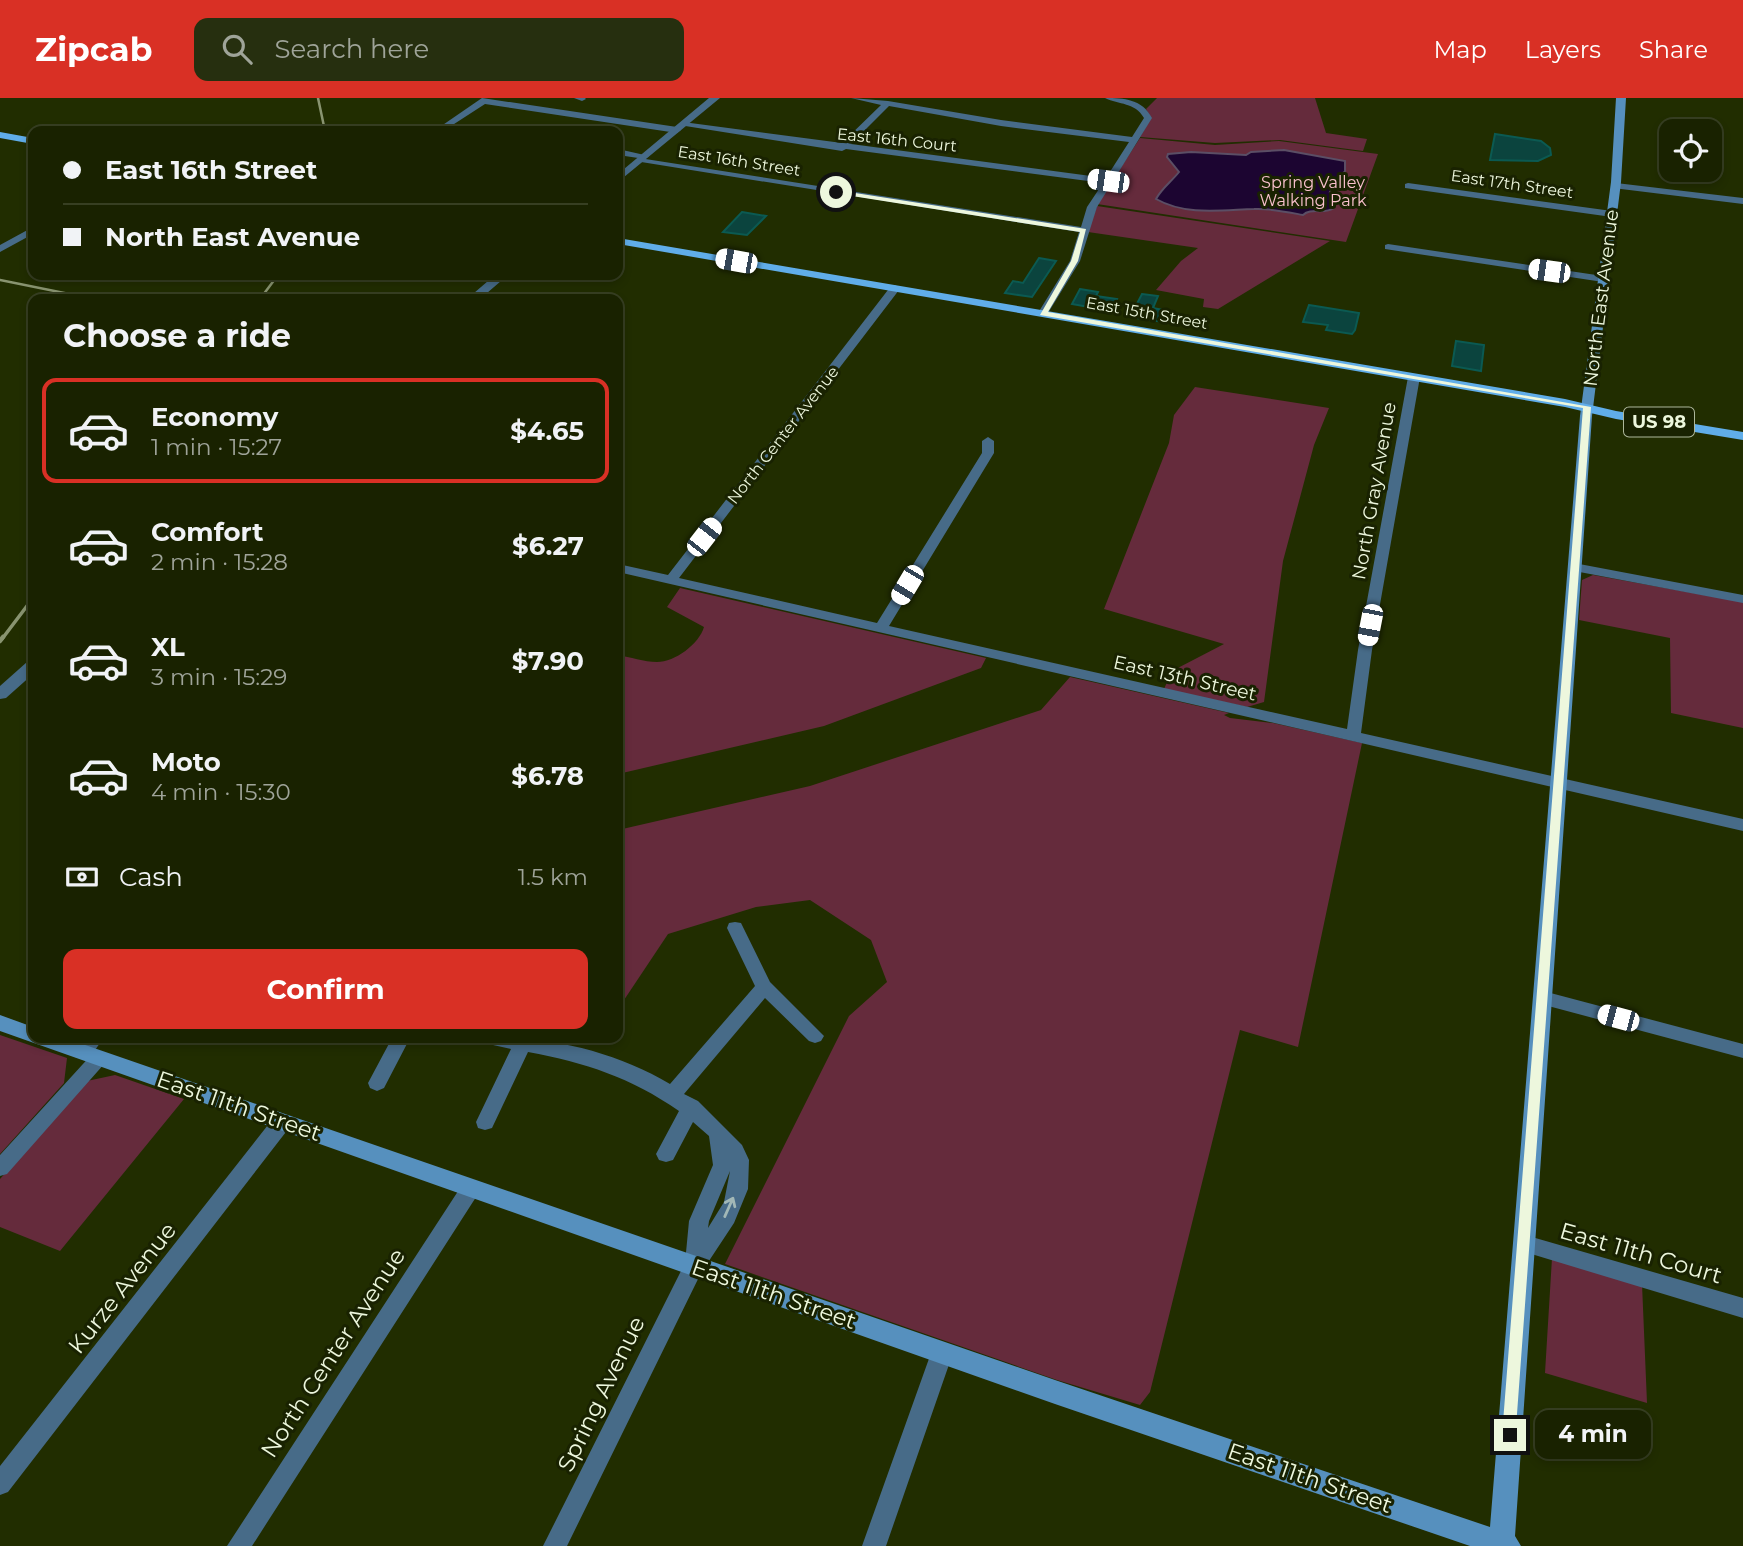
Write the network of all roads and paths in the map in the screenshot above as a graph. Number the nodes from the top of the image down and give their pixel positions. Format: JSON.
{"nodes":[{"id":1,"x":715,"y":98,"type":"edge"},
{"id":2,"x":855,"y":98,"type":"edge"},
{"id":3,"x":1109,"y":98,"type":"edge"},
{"id":4,"x":1621,"y":98,"type":"edge"},
{"id":5,"x":486,"y":99,"type":"edge"},
{"id":6,"x":1127,"y":99,"type":"edge"},
{"id":7,"x":888,"y":103,"type":"junction"},
{"id":8,"x":447,"y":126,"type":"edge"},
{"id":9,"x":680,"y":127,"type":"junction"},
{"id":10,"x":0,"y":135,"type":"edge"},
{"id":11,"x":28,"y":140,"type":"edge"},
{"id":12,"x":1134,"y":140,"type":"junction"},
{"id":13,"x":842,"y":148,"type":"junction"},
{"id":14,"x":623,"y":153,"type":"edge"},
{"id":15,"x":642,"y":159,"type":"junction"},
{"id":16,"x":623,"y":174,"type":"edge"},
{"id":17,"x":1108,"y":181,"type":"junction"},
{"id":18,"x":1408,"y":186,"type":"dead end"},
{"id":19,"x":1616,"y":186,"type":"junction"},
{"id":20,"x":1743,"y":201,"type":"edge"},
{"id":21,"x":1612,"y":214,"type":"junction"},
{"id":22,"x":1084,"y":230,"type":"junction"},
{"id":23,"x":28,"y":233,"type":"edge"},
{"id":24,"x":623,"y":242,"type":"edge"},
{"id":25,"x":1388,"y":247,"type":"dead end"},
{"id":26,"x":0,"y":249,"type":"edge"},
{"id":27,"x":1603,"y":279,"type":"junction"},
{"id":28,"x":496,"y":280,"type":"edge"},
{"id":29,"x":895,"y":288,"type":"junction"},
{"id":30,"x":479,"y":294,"type":"edge"},
{"id":31,"x":1043,"y":313,"type":"junction"},
{"id":32,"x":1415,"y":377,"type":"junction"},
{"id":33,"x":1587,"y":407,"type":"junction"},
{"id":34,"x":1743,"y":428,"type":"edge"},
{"id":35,"x":1743,"y":436,"type":"edge"},
{"id":36,"x":988,"y":441,"type":"dead end"},
{"id":37,"x":1574,"y":567,"type":"junction"},
{"id":38,"x":623,"y":569,"type":"edge"},
{"id":39,"x":670,"y":581,"type":"junction"},
{"id":40,"x":1743,"y":599,"type":"edge"},
{"id":41,"x":880,"y":629,"type":"junction"},
{"id":42,"x":28,"y":670,"type":"edge"},
{"id":43,"x":0,"y":694,"type":"edge"},
{"id":44,"x":1353,"y":736,"type":"junction"},
{"id":45,"x":1558,"y":783,"type":"junction"},
{"id":46,"x":1743,"y":825,"type":"edge"},
{"id":47,"x":735,"y":928,"type":"dead end"},
{"id":48,"x":764,"y":986,"type":"junction"},
{"id":49,"x":1542,"y":998,"type":"junction"},
{"id":50,"x":0,"y":1023,"type":"edge"},
{"id":51,"x":28,"y":1033,"type":"edge"},
{"id":52,"x":815,"y":1036,"type":"dead end"},
{"id":53,"x":65,"y":1043,"type":"edge"},
{"id":54,"x":398,"y":1043,"type":"edge"},
{"id":55,"x":518,"y":1043,"type":"edge"},
{"id":56,"x":523,"y":1044,"type":"junction"},
{"id":57,"x":92,"y":1049,"type":"edge"},
{"id":58,"x":1743,"y":1051,"type":"edge"},
{"id":59,"x":377,"y":1083,"type":"dead end"},
{"id":60,"x":673,"y":1094,"type":"junction"},
{"id":61,"x":691,"y":1107,"type":"junction"},
{"id":62,"x":282,"y":1122,"type":"junction"},
{"id":63,"x":485,"y":1122,"type":"dead end"},
{"id":64,"x":666,"y":1154,"type":"dead end"},
{"id":65,"x":0,"y":1168,"type":"edge"},
{"id":66,"x":471,"y":1188,"type":"junction"},
{"id":67,"x":1525,"y":1244,"type":"junction"},
{"id":68,"x":694,"y":1266,"type":"junction"},
{"id":69,"x":1743,"y":1308,"type":"edge"},
{"id":70,"x":942,"y":1353,"type":"junction"},
{"id":71,"x":0,"y":1484,"type":"edge"},
{"id":72,"x":1503,"y":1545,"type":"edge"},
{"id":73,"x":239,"y":1546,"type":"edge"},
{"id":74,"x":555,"y":1546,"type":"edge"},
{"id":75,"x":874,"y":1546,"type":"edge"}],
"edges":[{"from":1,"to":9,"type":"street"},
{"from":2,"to":7,"type":"street"},
{"from":3,"to":6,"type":"street"},
{"from":4,"to":19,"type":"main road","name":"North East Avenue"},
{"from":5,"to":8,"type":"street"},
{"from":5,"to":9,"type":"street","name":"East 16th Court"},
{"from":6,"to":12,"type":"street"},
{"from":7,"to":12,"type":"street"},
{"from":7,"to":13,"type":"street"},
{"from":9,"to":13,"type":"street","name":"East 16th Court"},
{"from":9,"to":15,"type":"street"},
{"from":10,"to":11,"type":"main road"},
{"from":12,"to":17,"type":"street"},
{"from":13,"to":17,"type":"street","name":"East 16th Court"},
{"from":14,"to":15,"type":"street","name":"East 16th Street"},
{"from":15,"to":16,"type":"street"},
{"from":15,"to":22,"type":"street","name":"East 16th Street"},
{"from":17,"to":22,"type":"street"},
{"from":18,"to":21,"type":"street","name":"East 17th Street"},
{"from":19,"to":20,"type":"street"},
{"from":19,"to":21,"type":"main road","name":"North East Avenue"},
{"from":21,"to":27,"type":"main road","name":"North East Avenue"},
{"from":22,"to":31,"type":"street"},
{"from":23,"to":26,"type":"street"},
{"from":24,"to":29,"type":"main road","name":"East 15th Street","number":"US 98"},
{"from":25,"to":27,"type":"street"},
{"from":27,"to":33,"type":"main road","name":"North East Avenue"},
{"from":28,"to":30,"type":"street"},
{"from":29,"to":31,"type":"main road","name":"East 15th Street","number":"US 98"},
{"from":29,"to":39,"type":"street","name":"North Center Avenue"},
{"from":31,"to":32,"type":"main road","name":"East 15th Street","number":"US 98"},
{"from":32,"to":33,"type":"main road","name":"East 15th Street","number":"US 98"},
{"from":32,"to":44,"type":"street","name":"North Gray Avenue"},
{"from":33,"to":34,"type":"main road","name":"East 15th Street","number":"US 98"},
{"from":33,"to":35,"type":"main road","name":"East 15th Street","number":"US 98"},
{"from":33,"to":37,"type":"main road","name":"North East Avenue"},
{"from":36,"to":41,"type":"street"},
{"from":37,"to":40,"type":"street"},
{"from":37,"to":45,"type":"main road","name":"North East Avenue"},
{"from":38,"to":39,"type":"street","name":"East 13th Street"},
{"from":39,"to":41,"type":"street","name":"East 13th Street"},
{"from":41,"to":44,"type":"street","name":"East 13th Street"},
{"from":42,"to":43,"type":"street"},
{"from":44,"to":45,"type":"street","name":"East 13th Street"},
{"from":45,"to":46,"type":"street","name":"East 13th Street"},
{"from":45,"to":49,"type":"main road","name":"North East Avenue"},
{"from":47,"to":48,"type":"street"},
{"from":48,"to":52,"type":"street"},
{"from":48,"to":60,"type":"street"},
{"from":49,"to":58,"type":"street"},
{"from":49,"to":67,"type":"main road","name":"North East Avenue"},
{"from":50,"to":51,"type":"main road"},
{"from":53,"to":57,"type":"main road","name":"East 11th Street"},
{"from":54,"to":59,"type":"street"},
{"from":55,"to":56,"type":"street"},
{"from":56,"to":60,"type":"street"},
{"from":56,"to":63,"type":"street"},
{"from":57,"to":62,"type":"main road","name":"East 11th Street"},
{"from":57,"to":65,"type":"street"},
{"from":60,"to":61,"type":"street"},
{"from":61,"to":64,"type":"street"},
{"from":61,"to":68,"type":"street","name":"Spring Avenue"},
{"from":62,"to":66,"type":"main road","name":"East 11th Street"},
{"from":62,"to":71,"type":"street","name":"Kurze Avenue"},
{"from":66,"to":68,"type":"main road","name":"East 11th Street"},
{"from":66,"to":73,"type":"street","name":"North Center Avenue"},
{"from":67,"to":69,"type":"street","name":"East 11th Court"},
{"from":67,"to":72,"type":"main road","name":"North East Avenue"},
{"from":68,"to":70,"type":"main road","name":"East 11th Street"},
{"from":68,"to":74,"type":"street","name":"Spring Avenue"},
{"from":70,"to":72,"type":"main road","name":"East 11th Street"},
{"from":70,"to":75,"type":"street"}]}
